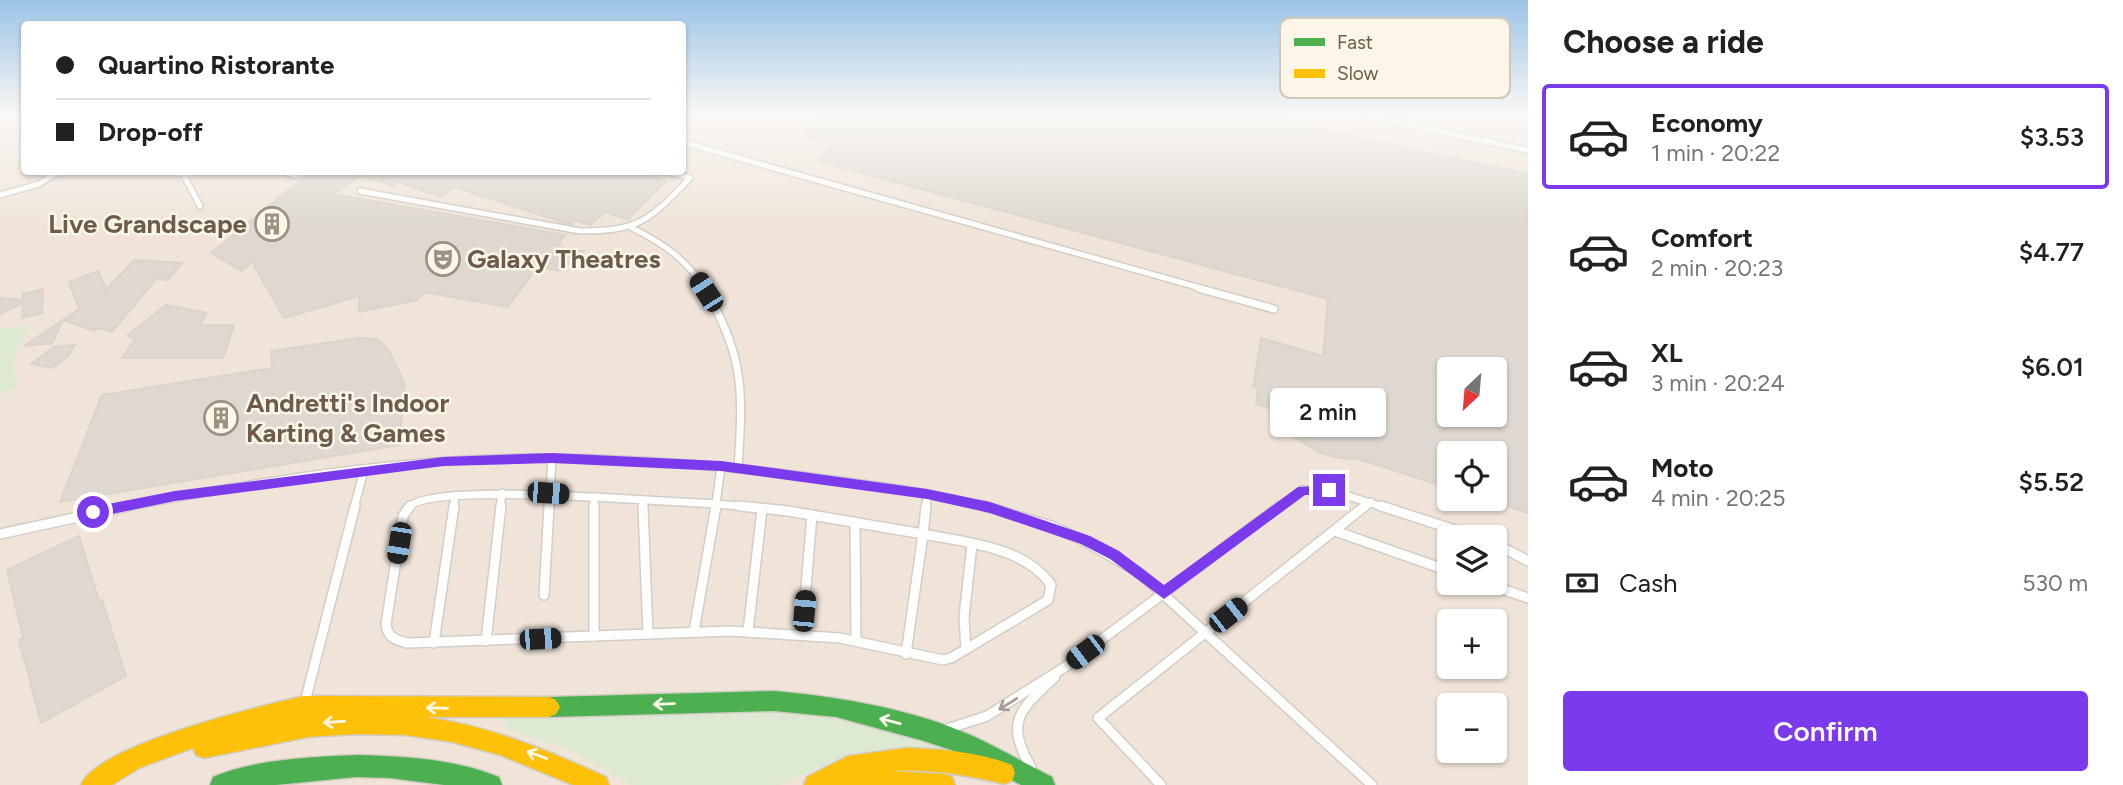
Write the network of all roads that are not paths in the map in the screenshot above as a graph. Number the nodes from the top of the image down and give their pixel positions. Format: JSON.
{"nodes":[{"id":1,"x":720,"y":153,"type":"edge"},
{"id":2,"x":53,"y":175,"type":"edge"},
{"id":3,"x":184,"y":175,"type":"edge"},
{"id":4,"x":293,"y":175,"type":"edge"},
{"id":5,"x":680,"y":175,"type":"edge"},
{"id":6,"x":296,"y":176,"type":"dead end"},
{"id":7,"x":360,"y":191,"type":"dead end"},
{"id":8,"x":0,"y":195,"type":"edge"},
{"id":9,"x":200,"y":206,"type":"dead end"},
{"id":10,"x":632,"y":228,"type":"junction"},
{"id":11,"x":1274,"y":309,"type":"dead end"},
{"id":12,"x":552,"y":458,"type":"junction"},
{"id":13,"x":721,"y":466,"type":"junction"},
{"id":14,"x":738,"y":468,"type":"junction"},
{"id":15,"x":365,"y":470,"type":"junction"},
{"id":16,"x":502,"y":493,"type":"junction"},
{"id":17,"x":548,"y":493,"type":"junction"},
{"id":18,"x":927,"y":494,"type":"junction"},
{"id":19,"x":455,"y":496,"type":"junction"},
{"id":20,"x":594,"y":497,"type":"junction"},
{"id":21,"x":643,"y":500,"type":"junction"},
{"id":22,"x":1371,"y":502,"type":"junction"},
{"id":23,"x":716,"y":504,"type":"junction"},
{"id":24,"x":762,"y":509,"type":"junction"},
{"id":25,"x":812,"y":515,"type":"junction"},
{"id":26,"x":855,"y":523,"type":"junction"},
{"id":27,"x":1441,"y":525,"type":"edge"},
{"id":28,"x":1335,"y":531,"type":"junction"},
{"id":29,"x":0,"y":534,"type":"edge"},
{"id":30,"x":923,"y":534,"type":"junction"},
{"id":31,"x":972,"y":545,"type":"junction"},
{"id":32,"x":1507,"y":550,"type":"edge"},
{"id":33,"x":1528,"y":561,"type":"edge"},
{"id":34,"x":1437,"y":566,"type":"edge"},
{"id":35,"x":1507,"y":591,"type":"edge"},
{"id":36,"x":1164,"y":593,"type":"junction"},
{"id":37,"x":544,"y":596,"type":"dead end"},
{"id":38,"x":1528,"y":598,"type":"edge"},
{"id":39,"x":694,"y":631,"type":"junction"},
{"id":40,"x":748,"y":632,"type":"junction"},
{"id":41,"x":1206,"y":632,"type":"junction"},
{"id":42,"x":648,"y":634,"type":"junction"},
{"id":43,"x":802,"y":635,"type":"junction"},
{"id":44,"x":594,"y":636,"type":"junction"},
{"id":45,"x":856,"y":640,"type":"junction"},
{"id":46,"x":486,"y":641,"type":"junction"},
{"id":47,"x":434,"y":643,"type":"junction"},
{"id":48,"x":966,"y":649,"type":"junction"},
{"id":49,"x":906,"y":654,"type":"junction"},
{"id":50,"x":1065,"y":667,"type":"junction"},
{"id":51,"x":304,"y":706,"type":"junction"},
{"id":52,"x":925,"y":730,"type":"junction"},
{"id":53,"x":272,"y":772,"type":"junction"},
{"id":54,"x":93,"y":785,"type":"edge"},
{"id":55,"x":221,"y":785,"type":"edge"},
{"id":56,"x":256,"y":785,"type":"edge"},
{"id":57,"x":491,"y":785,"type":"edge"},
{"id":58,"x":598,"y":785,"type":"edge"},
{"id":59,"x":816,"y":785,"type":"edge"},
{"id":60,"x":830,"y":785,"type":"edge"},
{"id":61,"x":944,"y":785,"type":"edge"},
{"id":62,"x":1043,"y":785,"type":"edge"},
{"id":63,"x":1161,"y":785,"type":"edge"},
{"id":64,"x":1373,"y":785,"type":"edge"}],
"edges":[{"from":1,"to":11,"type":"lane"},
{"from":2,"to":8,"type":"lane"},
{"from":3,"to":9,"type":"lane"},
{"from":4,"to":6,"type":"lane"},
{"from":5,"to":10,"type":"lane"},
{"from":7,"to":10,"type":"lane"},
{"from":10,"to":14,"type":"lane"},
{"from":12,"to":13,"type":"lane"},
{"from":12,"to":15,"type":"lane"},
{"from":12,"to":17,"type":"lane"},
{"from":13,"to":14,"type":"lane"},
{"from":13,"to":23,"type":"lane"},
{"from":14,"to":18,"type":"lane"},
{"from":15,"to":29,"type":"lane"},
{"from":15,"to":51,"type":"lane"},
{"from":16,"to":17,"type":"lane"},
{"from":16,"to":19,"type":"lane"},
{"from":16,"to":46,"type":"lane"},
{"from":17,"to":20,"type":"lane"},
{"from":17,"to":37,"type":"lane"},
{"from":18,"to":30,"type":"lane"},
{"from":18,"to":36,"type":"lane"},
{"from":19,"to":47,"type":"lane"},
{"from":19,"to":47,"type":"lane"},
{"from":20,"to":21,"type":"lane"},
{"from":20,"to":44,"type":"lane"},
{"from":21,"to":23,"type":"lane"},
{"from":21,"to":42,"type":"lane"},
{"from":22,"to":27,"type":"lane"},
{"from":22,"to":28,"type":"lane"},
{"from":22,"to":36,"type":"lane"},
{"from":23,"to":24,"type":"lane"},
{"from":23,"to":39,"type":"lane"},
{"from":24,"to":25,"type":"lane"},
{"from":24,"to":40,"type":"lane"},
{"from":25,"to":26,"type":"lane"},
{"from":25,"to":43,"type":"lane"},
{"from":26,"to":30,"type":"lane"},
{"from":26,"to":45,"type":"lane"},
{"from":28,"to":34,"type":"lane"},
{"from":28,"to":41,"type":"lane"},
{"from":30,"to":31,"type":"lane"},
{"from":30,"to":49,"type":"lane"},
{"from":31,"to":48,"type":"lane"},
{"from":31,"to":48,"type":"lane"},
{"from":32,"to":33,"type":"lane"},
{"from":35,"to":38,"type":"lane"},
{"from":36,"to":41,"type":"lane"},
{"from":36,"to":50,"type":"lane"},
{"from":39,"to":40,"type":"lane"},
{"from":39,"to":42,"type":"lane"},
{"from":40,"to":43,"type":"lane"},
{"from":41,"to":63,"type":"lane"},
{"from":41,"to":64,"type":"lane"},
{"from":42,"to":44,"type":"lane"},
{"from":43,"to":45,"type":"lane"},
{"from":44,"to":46,"type":"lane"},
{"from":45,"to":49,"type":"lane"},
{"from":46,"to":47,"type":"lane"},
{"from":48,"to":49,"type":"lane"},
{"from":50,"to":52,"type":"lane","one_way":true},
{"from":50,"to":62,"type":"lane"},
{"from":52,"to":51,"type":"street","one_way":true},
{"from":51,"to":54,"type":"street"},
{"from":52,"to":62,"type":"street"},
{"from":53,"to":55,"type":"street"},
{"from":53,"to":56,"type":"street"},
{"from":53,"to":57,"type":"street"},
{"from":58,"to":54,"type":"street","one_way":true},
{"from":59,"to":62,"type":"street"},
{"from":60,"to":61,"type":"street"}]}
